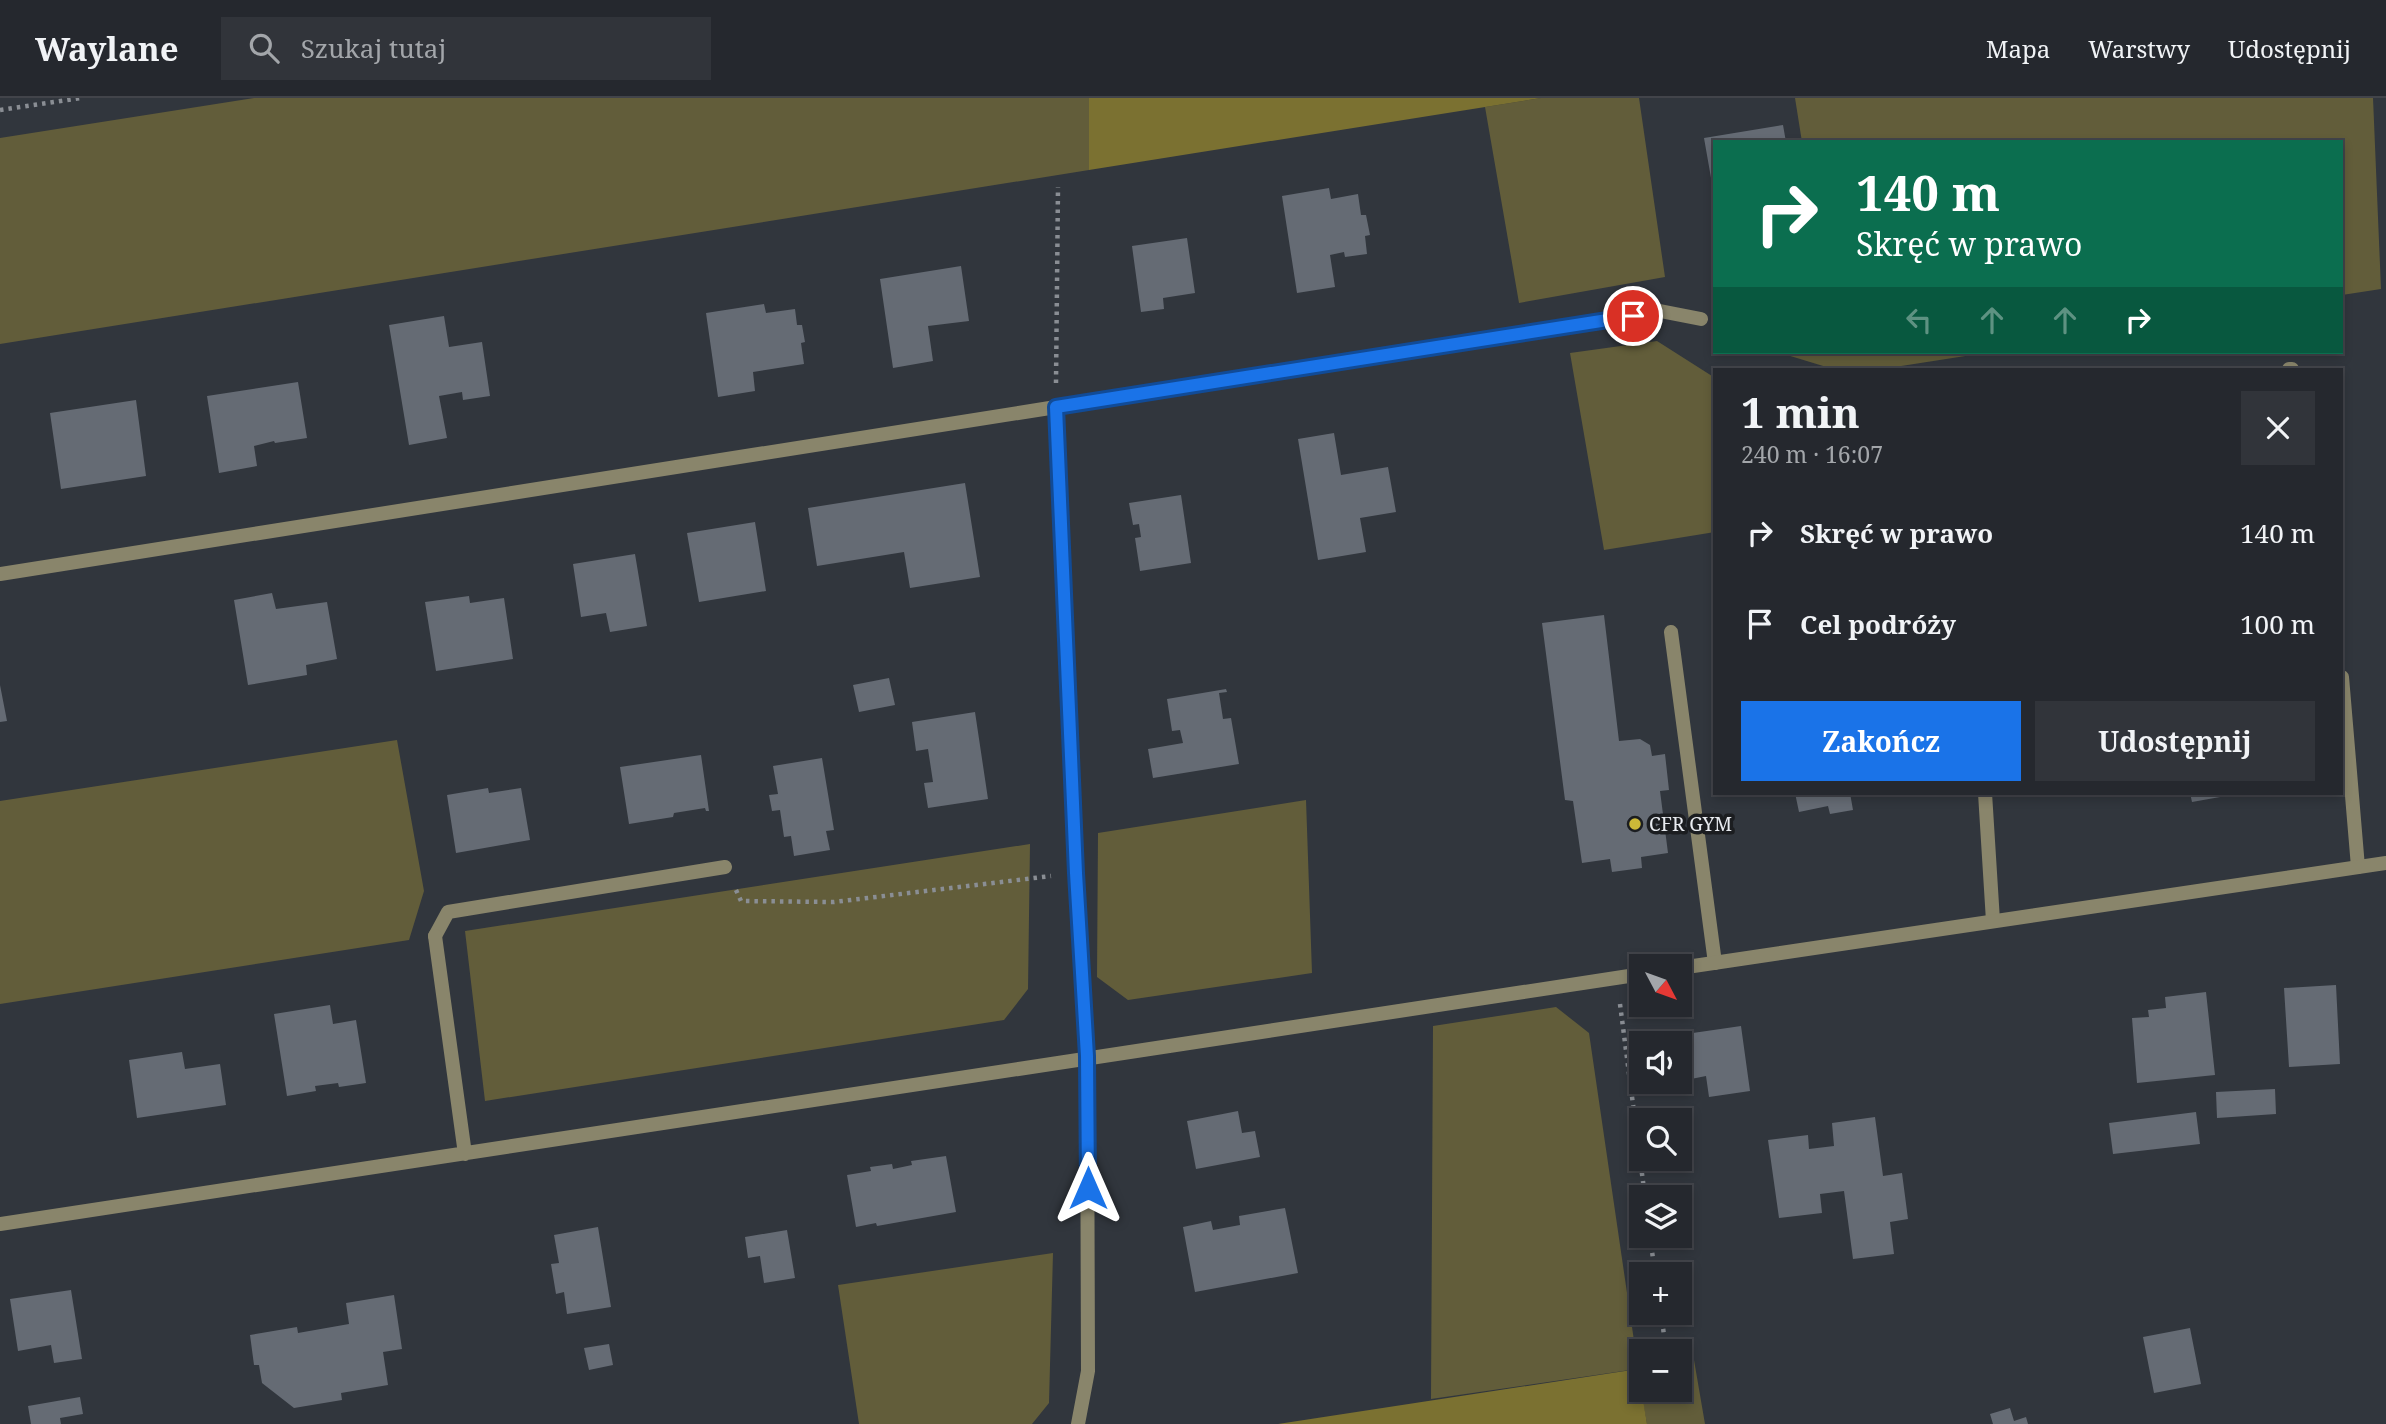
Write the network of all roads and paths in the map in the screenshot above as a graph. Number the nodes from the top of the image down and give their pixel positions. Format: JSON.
{"nodes":[{"id":1,"x":81,"y":98,"type":"edge"},
{"id":2,"x":0,"y":110,"type":"edge"},
{"id":3,"x":1058,"y":187,"type":"dead end"},
{"id":4,"x":1701,"y":319,"type":"dead end"},
{"id":5,"x":1056,"y":407,"type":"junction"},
{"id":6,"x":0,"y":574,"type":"edge"},
{"id":7,"x":1671,"y":632,"type":"dead end"},
{"id":8,"x":2343,"y":689,"type":"edge"},
{"id":9,"x":1985,"y":795,"type":"edge"},
{"id":10,"x":2386,"y":863,"type":"edge"},
{"id":11,"x":725,"y":867,"type":"joint"},
{"id":12,"x":2358,"y":867,"type":"junction"},
{"id":13,"x":1076,"y":873,"type":"junction"},
{"id":14,"x":1993,"y":921,"type":"junction"},
{"id":15,"x":1715,"y":963,"type":"junction"},
{"id":16,"x":1692,"y":966,"type":"edge"},
{"id":17,"x":1629,"y":976,"type":"edge"},
{"id":18,"x":1618,"y":977,"type":"junction"},
{"id":19,"x":1087,"y":1056,"type":"junction"},
{"id":20,"x":465,"y":1154,"type":"junction"},
{"id":21,"x":1643,"y":1185,"type":"edge"},
{"id":22,"x":0,"y":1224,"type":"edge"},
{"id":23,"x":1078,"y":1424,"type":"edge"}],
"edges":[{"from":1,"to":2,"type":"path"},
{"from":3,"to":5,"type":"path"},
{"from":4,"to":5,"type":"street"},
{"from":5,"to":6,"type":"street"},
{"from":5,"to":13,"type":"street"},
{"from":7,"to":15,"type":"street"},
{"from":8,"to":12,"type":"street"},
{"from":9,"to":14,"type":"street"},
{"from":10,"to":12,"type":"street"},
{"from":11,"to":13,"type":"path"},
{"from":11,"to":20,"type":"street"},
{"from":12,"to":14,"type":"street"},
{"from":13,"to":19,"type":"street"},
{"from":14,"to":15,"type":"street"},
{"from":15,"to":16,"type":"street"},
{"from":17,"to":18,"type":"street"},
{"from":18,"to":19,"type":"street"},
{"from":18,"to":21,"type":"path"},
{"from":19,"to":20,"type":"street"},
{"from":19,"to":23,"type":"street"},
{"from":20,"to":22,"type":"street"}]}
